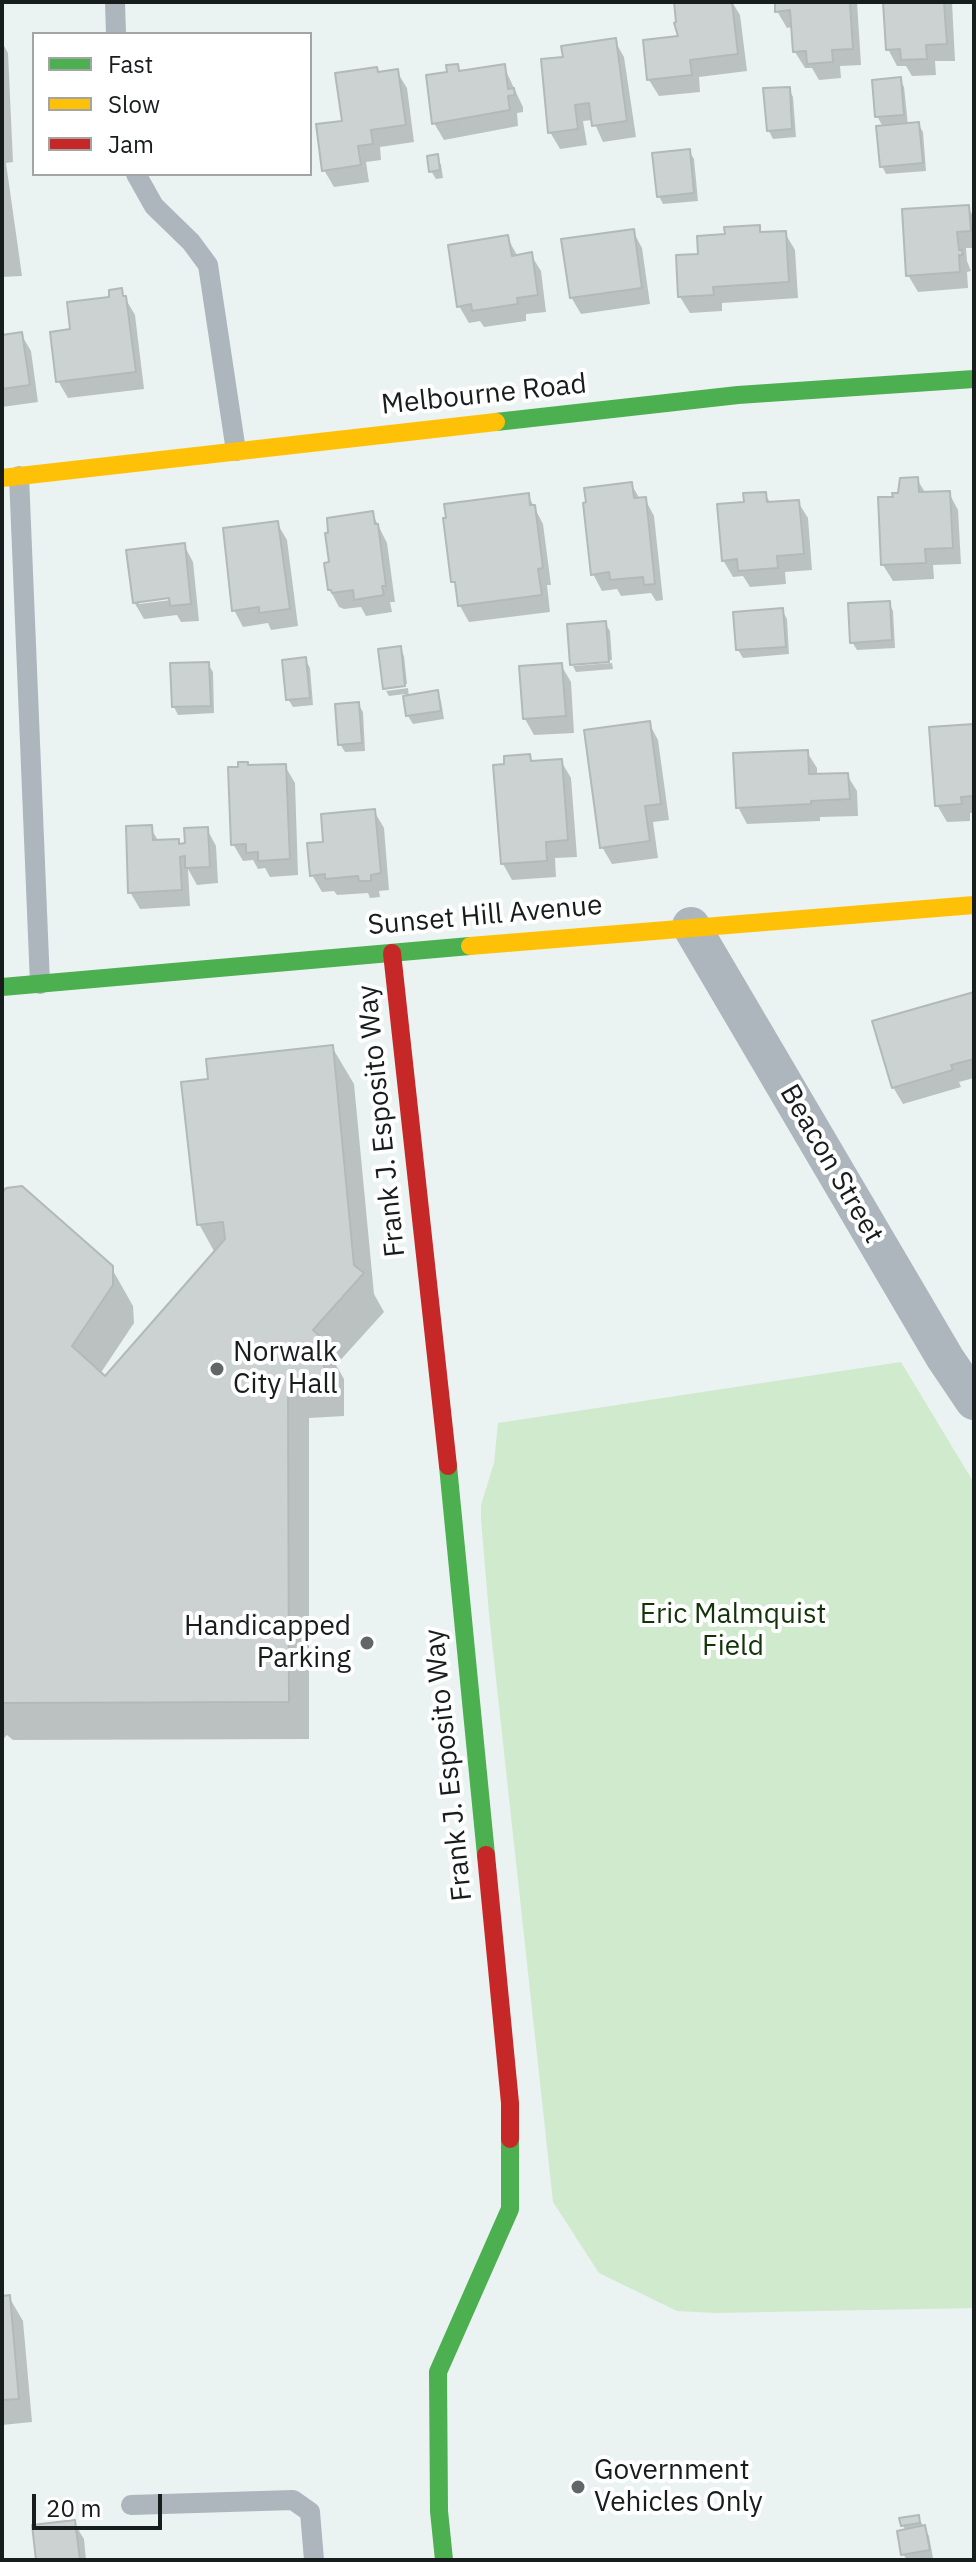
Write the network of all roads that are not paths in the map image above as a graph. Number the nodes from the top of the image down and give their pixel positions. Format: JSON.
{"nodes":[{"id":1,"x":115,"y":2,"type":"edge"},
{"id":2,"x":116,"y":32,"type":"edge"},
{"id":3,"x":137,"y":176,"type":"edge"},
{"id":4,"x":974,"y":379,"type":"edge"},
{"id":5,"x":236,"y":451,"type":"junction"},
{"id":6,"x":11,"y":477,"type":"edge"},
{"id":7,"x":974,"y":905,"type":"edge"},
{"id":8,"x":691,"y":926,"type":"junction"},
{"id":9,"x":392,"y":953,"type":"junction"},
{"id":10,"x":40,"y":984,"type":"junction"},
{"id":11,"x":2,"y":987,"type":"edge"},
{"id":12,"x":974,"y":1401,"type":"edge"},
{"id":13,"x":131,"y":2505,"type":"dead end"},
{"id":14,"x":314,"y":2560,"type":"edge"},
{"id":15,"x":444,"y":2560,"type":"edge"}],
"edges":[{"from":1,"to":2,"type":"lane"},
{"from":3,"to":5,"type":"lane"},
{"from":4,"to":5,"type":"street","name":"Melbourne Road"},
{"from":5,"to":6,"type":"street","name":"Melbourne Road"},
{"from":6,"to":10,"type":"lane"},
{"from":7,"to":8,"type":"street","name":"Sunset Hill Avenue"},
{"from":8,"to":9,"type":"street","name":"Sunset Hill Avenue"},
{"from":8,"to":12,"type":"street","name":"Beacon Street"},
{"from":9,"to":10,"type":"street","name":"Sunset Hill Avenue"},
{"from":9,"to":15,"type":"street","name":"Frank J. Esposito Way"},
{"from":10,"to":11,"type":"street","name":"Sunset Hill Avenue"},
{"from":13,"to":14,"type":"lane"}]}
